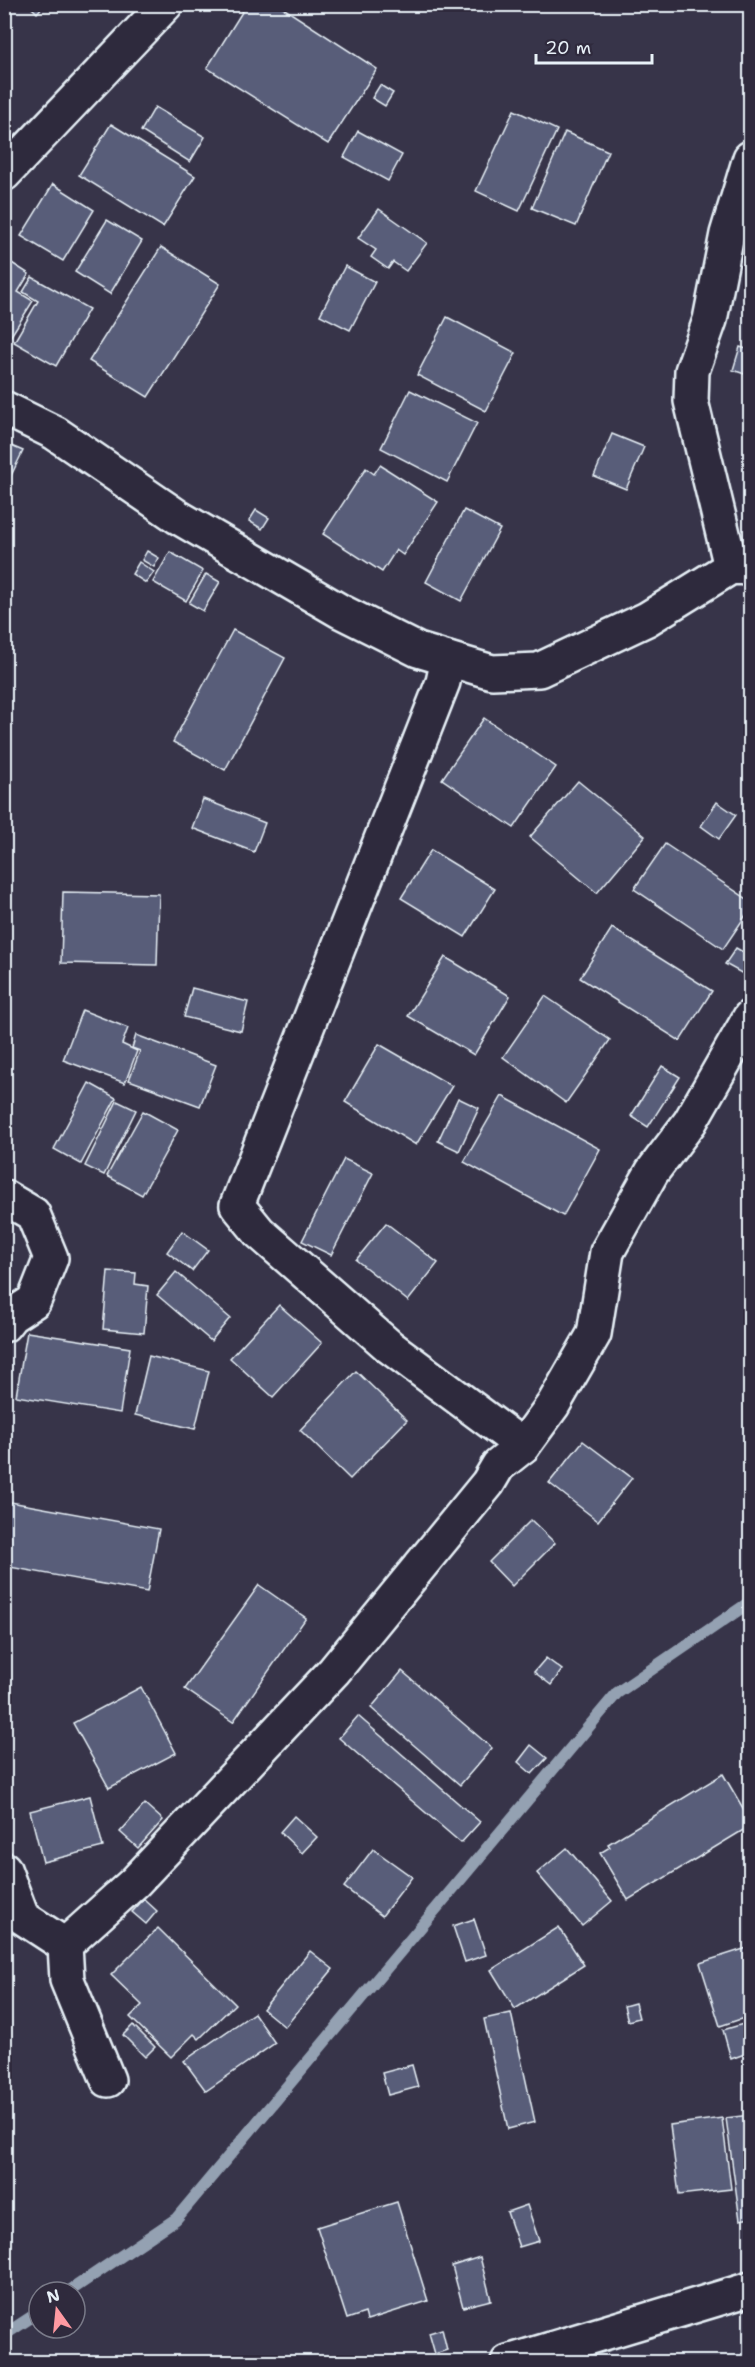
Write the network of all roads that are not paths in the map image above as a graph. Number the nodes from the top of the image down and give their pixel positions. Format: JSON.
{"nodes":[{"id":1,"x":166,"y":4,"type":"edge"},
{"id":2,"x":750,"y":158,"type":"edge"},
{"id":3,"x":4,"y":174,"type":"edge"},
{"id":4,"x":4,"y":408,"type":"edge"},
{"id":5,"x":741,"y":567,"type":"edge"},
{"id":6,"x":448,"y":659,"type":"junction"},
{"id":7,"x":750,"y":1017,"type":"edge"},
{"id":8,"x":4,"y":1197,"type":"edge"},
{"id":9,"x":4,"y":1325,"type":"edge"},
{"id":10,"x":523,"y":1446,"type":"junction"},
{"id":11,"x":4,"y":1869,"type":"edge"},
{"id":12,"x":65,"y":1945,"type":"junction"},
{"id":13,"x":108,"y":2080,"type":"dead end"},
{"id":14,"x":750,"y":2289,"type":"edge"},
{"id":15,"x":508,"y":2362,"type":"edge"}],
"edges":[{"from":1,"to":3,"type":"street"},
{"from":2,"to":5,"type":"street"},
{"from":4,"to":6,"type":"street"},
{"from":5,"to":6,"type":"street"},
{"from":6,"to":10,"type":"street"},
{"from":7,"to":10,"type":"street"},
{"from":8,"to":9,"type":"street"},
{"from":10,"to":12,"type":"street"},
{"from":11,"to":12,"type":"street"},
{"from":12,"to":13,"type":"street"},
{"from":14,"to":15,"type":"street"}]}
